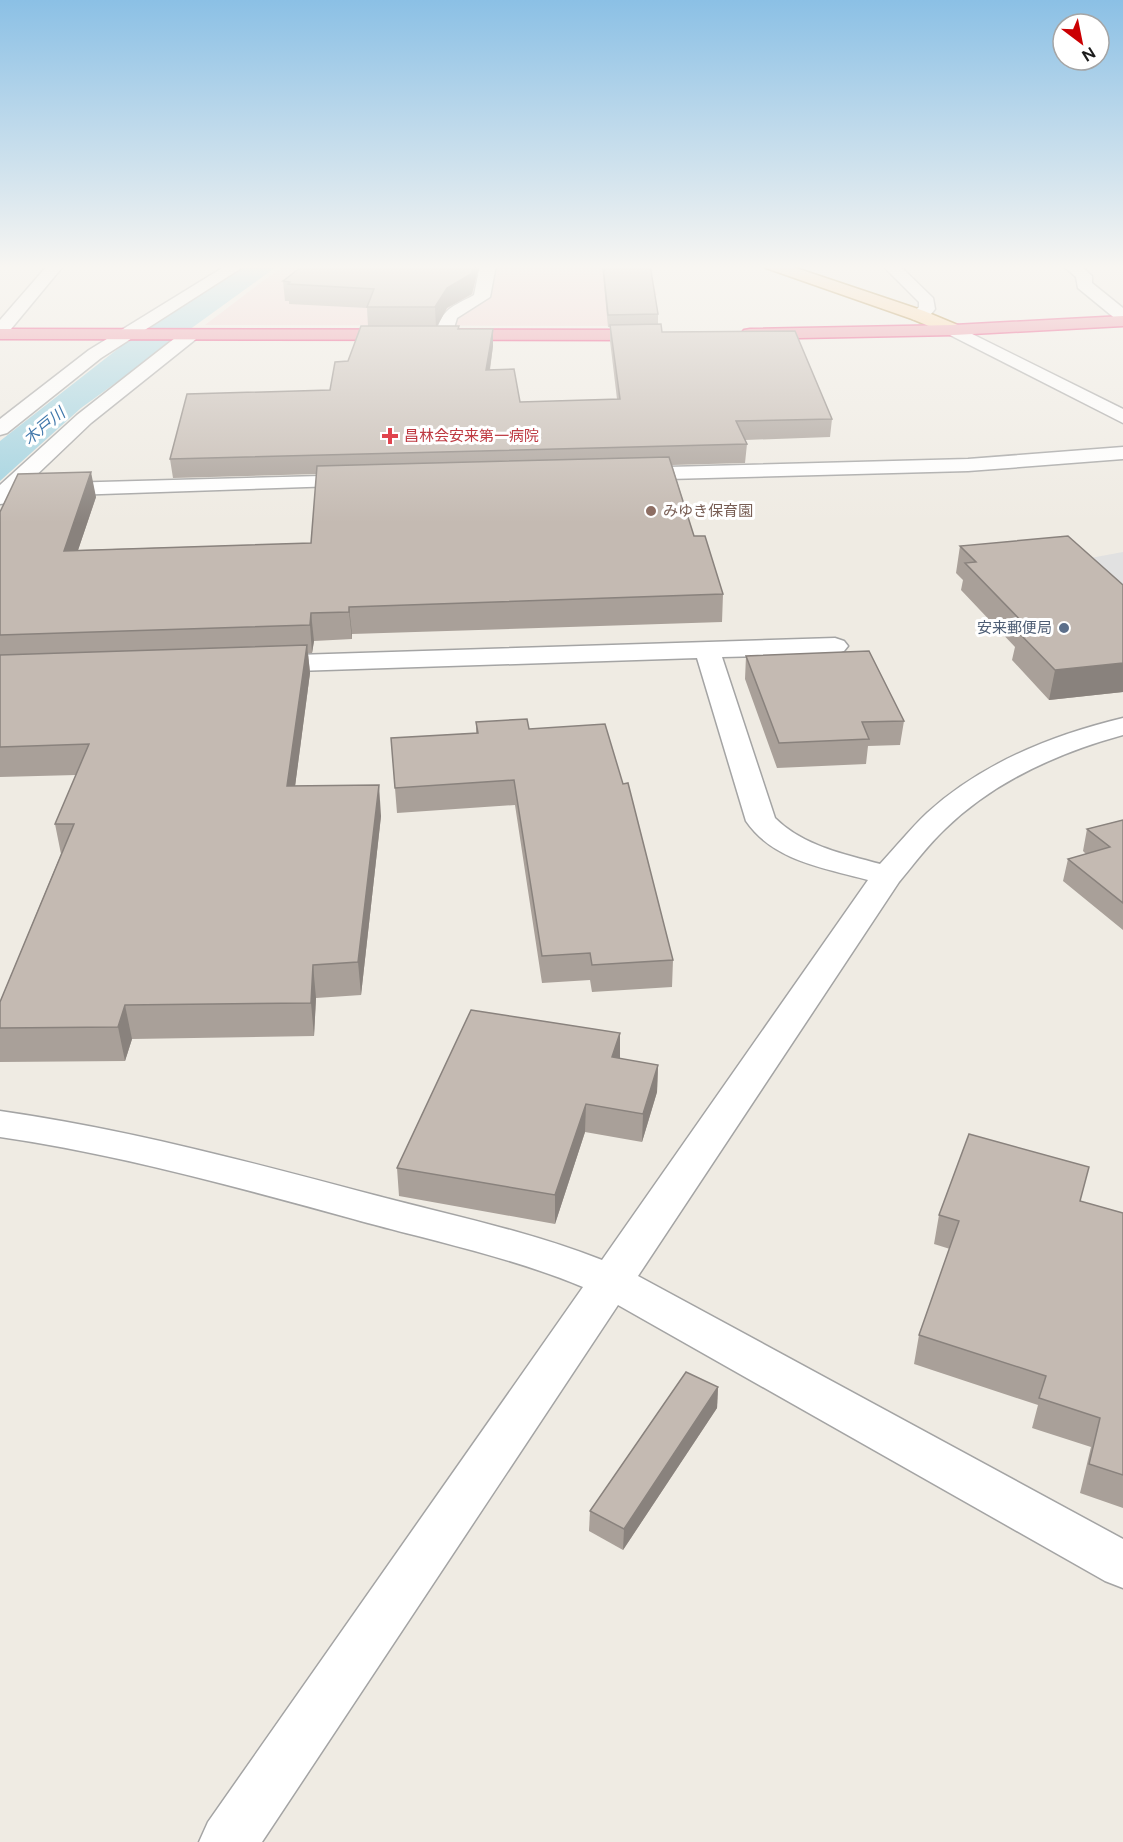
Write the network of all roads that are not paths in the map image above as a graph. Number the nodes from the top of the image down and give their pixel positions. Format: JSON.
{"nodes":[{"id":1,"x":100,"y":351,"type":"edge"},
{"id":2,"x":167,"y":351,"type":"edge"},
{"id":3,"x":995,"y":351,"type":"edge"},
{"id":4,"x":1123,"y":417,"type":"edge"},
{"id":5,"x":0,"y":429,"type":"edge"},
{"id":6,"x":1123,"y":453,"type":"edge"},
{"id":7,"x":614,"y":474,"type":"edge"},
{"id":8,"x":377,"y":480,"type":"edge"},
{"id":9,"x":3,"y":494,"type":"edge"},
{"id":10,"x":836,"y":646,"type":"dead end"},
{"id":11,"x":708,"y":650,"type":"junction"},
{"id":12,"x":243,"y":664,"type":"edge"},
{"id":13,"x":1123,"y":726,"type":"edge"},
{"id":14,"x":886,"y":876,"type":"junction"},
{"id":15,"x":0,"y":1124,"type":"edge"},
{"id":16,"x":609,"y":1280,"type":"junction"},
{"id":17,"x":1123,"y":1565,"type":"edge"},
{"id":18,"x":228,"y":1842,"type":"edge"}],
"edges":[{"from":1,"to":5,"type":"street"},
{"from":2,"to":9,"type":"street"},
{"from":3,"to":4,"type":"street"},
{"from":6,"to":7,"type":"street"},
{"from":8,"to":9,"type":"street"},
{"from":10,"to":11,"type":"street"},
{"from":11,"to":12,"type":"street"},
{"from":11,"to":14,"type":"street"},
{"from":13,"to":14,"type":"street"},
{"from":14,"to":16,"type":"street"},
{"from":15,"to":16,"type":"street"},
{"from":16,"to":17,"type":"street"},
{"from":16,"to":18,"type":"street"}]}
